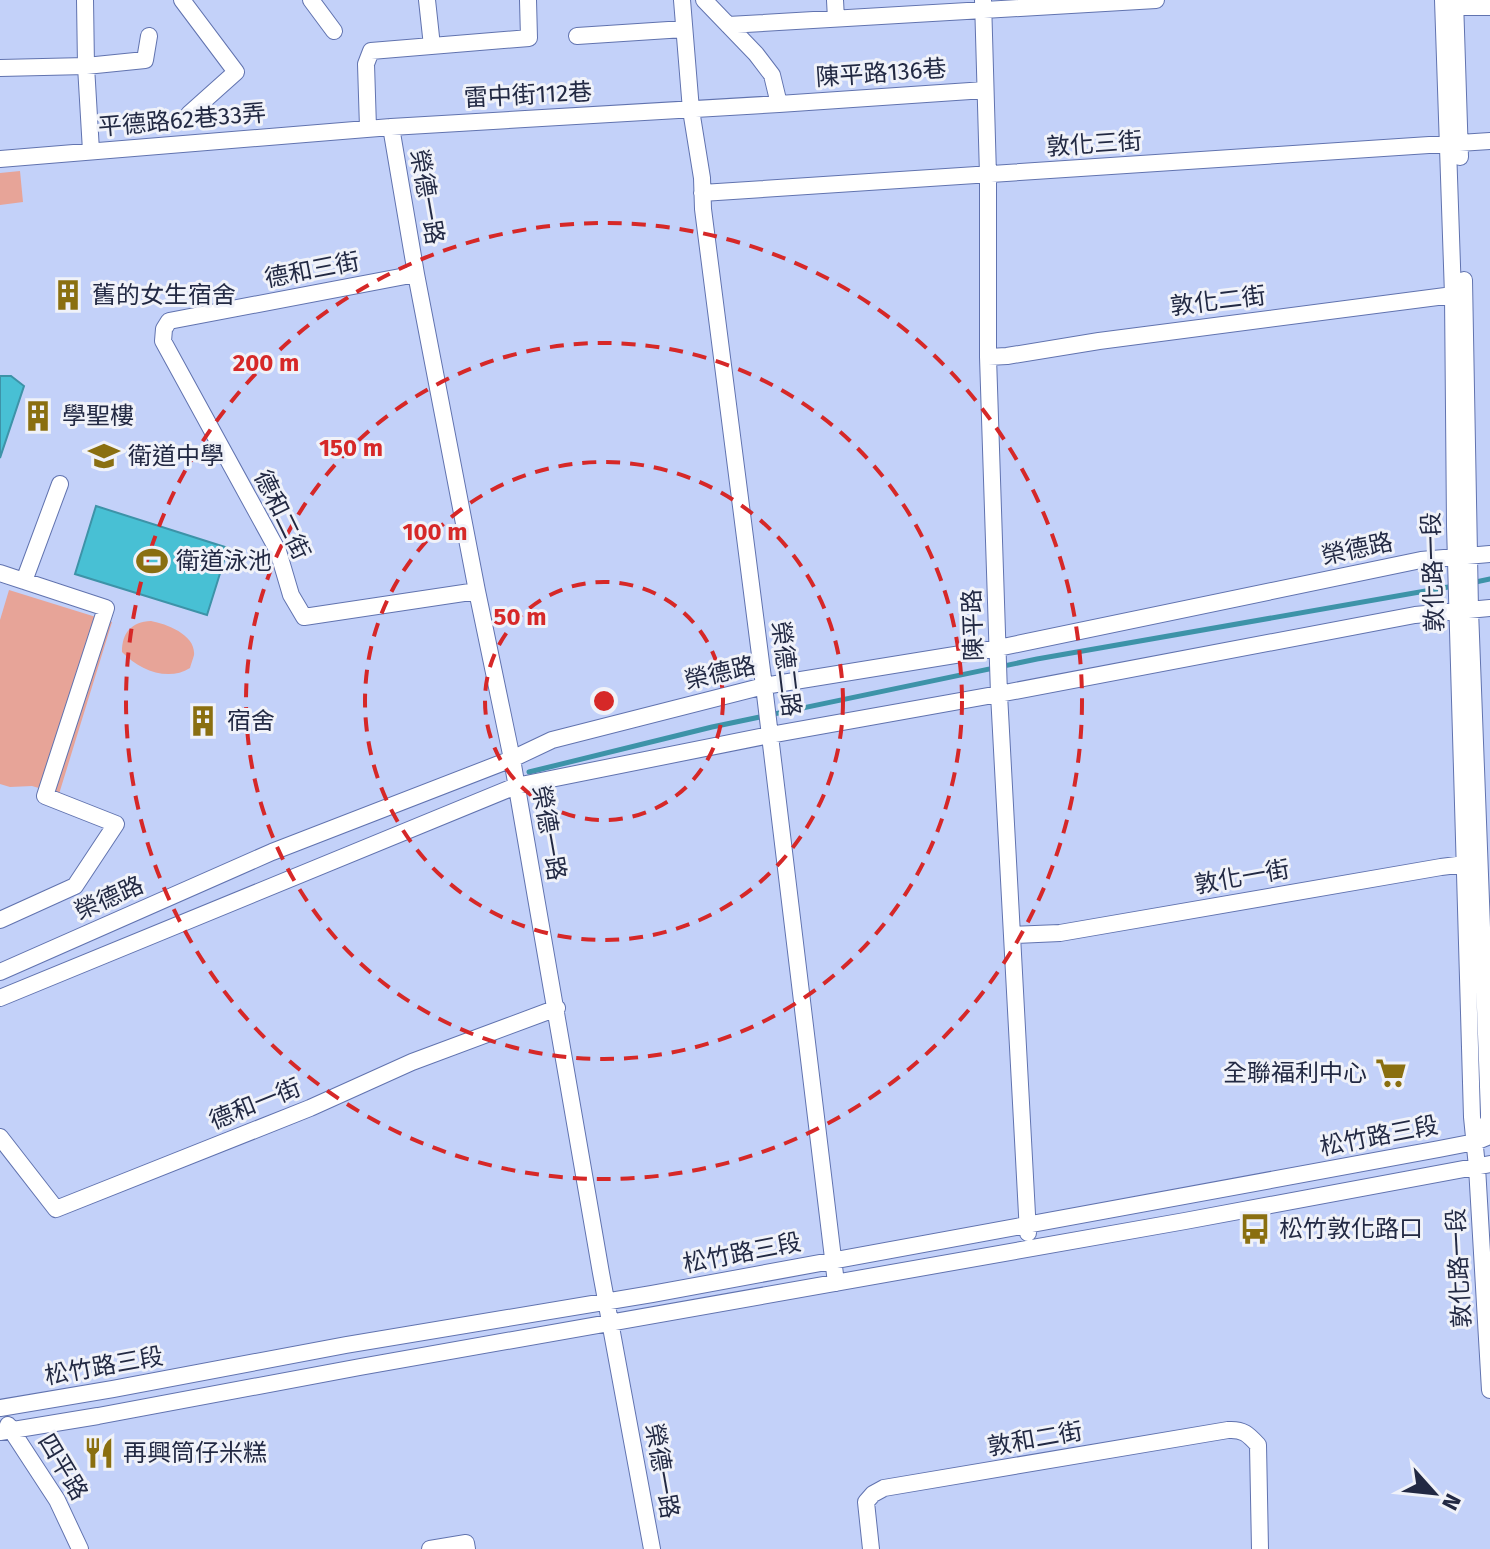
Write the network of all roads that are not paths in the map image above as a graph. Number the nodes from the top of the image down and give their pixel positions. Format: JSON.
{"nodes":[{"id":1,"x":85,"y":0,"type":"edge"},
{"id":2,"x":182,"y":0,"type":"edge"},
{"id":3,"x":311,"y":0,"type":"edge"},
{"id":4,"x":427,"y":0,"type":"edge"},
{"id":5,"x":528,"y":0,"type":"edge"},
{"id":6,"x":682,"y":0,"type":"edge"},
{"id":7,"x":704,"y":0,"type":"edge"},
{"id":8,"x":835,"y":0,"type":"edge"},
{"id":9,"x":1156,"y":0,"type":"edge"},
{"id":10,"x":1107,"y":1,"type":"edge"},
{"id":11,"x":1451,"y":2,"type":"edge"},
{"id":12,"x":983,"y":5,"type":"edge"},
{"id":13,"x":1490,"y":7,"type":"edge"},
{"id":14,"x":836,"y":19,"type":"junction"},
{"id":15,"x":728,"y":25,"type":"junction"},
{"id":16,"x":684,"y":29,"type":"junction"},
{"id":17,"x":334,"y":31,"type":"dead end"},
{"id":18,"x":149,"y":36,"type":"dead end"},
{"id":19,"x":577,"y":36,"type":"dead end"},
{"id":20,"x":432,"y":46,"type":"junction"},
{"id":21,"x":86,"y":66,"type":"junction"},
{"id":22,"x":0,"y":68,"type":"edge"},
{"id":23,"x":985,"y":90,"type":"junction"},
{"id":24,"x":779,"y":104,"type":"junction"},
{"id":25,"x":691,"y":110,"type":"junction"},
{"id":26,"x":189,"y":114,"type":"dead end"},
{"id":27,"x":391,"y":127,"type":"junction"},
{"id":28,"x":368,"y":128,"type":"junction"},
{"id":29,"x":1490,"y":141,"type":"edge"},
{"id":30,"x":1454,"y":143,"type":"junction"},
{"id":31,"x":91,"y":151,"type":"junction"},
{"id":32,"x":0,"y":159,"type":"edge"},
{"id":33,"x":988,"y":175,"type":"junction"},
{"id":34,"x":702,"y":193,"type":"junction"},
{"id":35,"x":416,"y":274,"type":"junction"},
{"id":36,"x":1453,"y":295,"type":"junction"},
{"id":37,"x":169,"y":321,"type":"joint"},
{"id":38,"x":988,"y":357,"type":"junction"},
{"id":39,"x":60,"y":484,"type":"dead end"},
{"id":40,"x":1490,"y":554,"type":"edge"},
{"id":41,"x":1463,"y":556,"type":"junction"},
{"id":42,"x":0,"y":573,"type":"edge"},
{"id":43,"x":24,"y":581,"type":"junction"},
{"id":44,"x":477,"y":591,"type":"junction"},
{"id":45,"x":1490,"y":608,"type":"edge"},
{"id":46,"x":1464,"y":610,"type":"junction"},
{"id":47,"x":998,"y":648,"type":"junction"},
{"id":48,"x":764,"y":686,"type":"junction"},
{"id":49,"x":999,"y":694,"type":"junction"},
{"id":50,"x":770,"y":735,"type":"junction"},
{"id":51,"x":512,"y":759,"type":"junction"},
{"id":52,"x":516,"y":786,"type":"junction"},
{"id":53,"x":1472,"y":863,"type":"junction"},
{"id":54,"x":0,"y":920,"type":"edge"},
{"id":55,"x":1013,"y":935,"type":"junction"},
{"id":56,"x":0,"y":972,"type":"edge"},
{"id":57,"x":0,"y":998,"type":"edge"},
{"id":58,"x":557,"y":1008,"type":"junction"},
{"id":59,"x":0,"y":1137,"type":"edge"},
{"id":60,"x":1482,"y":1139,"type":"edge"},
{"id":61,"x":1484,"y":1166,"type":"edge"},
{"id":62,"x":1027,"y":1225,"type":"junction"},
{"id":63,"x":1029,"y":1248,"type":"junction"},
{"id":64,"x":833,"y":1260,"type":"junction"},
{"id":65,"x":836,"y":1283,"type":"junction"},
{"id":66,"x":606,"y":1301,"type":"junction"},
{"id":67,"x":611,"y":1323,"type":"junction"},
{"id":68,"x":1490,"y":1390,"type":"edge"},
{"id":69,"x":0,"y":1411,"type":"edge"},
{"id":70,"x":6,"y":1431,"type":"edge"},
{"id":71,"x":80,"y":1549,"type":"edge"},
{"id":72,"x":430,"y":1549,"type":"edge"},
{"id":73,"x":467,"y":1549,"type":"edge"},
{"id":74,"x":652,"y":1549,"type":"edge"},
{"id":75,"x":871,"y":1549,"type":"edge"},
{"id":76,"x":1260,"y":1549,"type":"edge"}],
"edges":[{"from":1,"to":21,"type":"street"},
{"from":2,"to":26,"type":"street"},
{"from":3,"to":17,"type":"street"},
{"from":4,"to":20,"type":"street"},
{"from":5,"to":20,"type":"street"},
{"from":6,"to":16,"type":"street"},
{"from":7,"to":15,"type":"street"},
{"from":8,"to":14,"type":"street"},
{"from":9,"to":10,"type":"street"},
{"from":10,"to":12,"type":"street"},
{"from":11,"to":13,"type":"street","name":"敦化路一段"},
{"from":11,"to":30,"type":"street","name":"敦化路一段"},
{"from":12,"to":14,"type":"street"},
{"from":12,"to":23,"type":"street","name":"陳平路"},
{"from":14,"to":15,"type":"street"},
{"from":15,"to":24,"type":"street"},
{"from":16,"to":19,"type":"street"},
{"from":16,"to":25,"type":"street"},
{"from":18,"to":21,"type":"street"},
{"from":20,"to":28,"type":"street"},
{"from":21,"to":22,"type":"street"},
{"from":21,"to":31,"type":"street"},
{"from":23,"to":24,"type":"street","name":"陳平路136巷"},
{"from":23,"to":33,"type":"street","name":"陳平路"},
{"from":24,"to":25,"type":"street","name":"雷中街112巷"},
{"from":25,"to":27,"type":"street","name":"雷中街112巷"},
{"from":25,"to":34,"type":"street","name":"榮德二路"},
{"from":27,"to":28,"type":"street","name":"雷中街112巷"},
{"from":27,"to":35,"type":"street","name":"榮德一路"},
{"from":28,"to":31,"type":"street","name":"平德路62巷33弄"},
{"from":29,"to":30,"type":"street","name":"敦化三街"},
{"from":30,"to":33,"type":"street","name":"敦化三街"},
{"from":30,"to":36,"type":"street","name":"敦化路一段"},
{"from":30,"to":41,"type":"street","name":"敦化路一段"},
{"from":31,"to":32,"type":"street","name":"平德路62巷33弄"},
{"from":33,"to":34,"type":"street","name":"敦化三街"},
{"from":33,"to":38,"type":"street","name":"陳平路"},
{"from":34,"to":48,"type":"street","name":"榮德二路"},
{"from":35,"to":37,"type":"street","name":"德和三街"},
{"from":35,"to":44,"type":"street","name":"榮德一路"},
{"from":36,"to":38,"type":"street","name":"敦化二街"},
{"from":36,"to":41,"type":"street","name":"敦化路一段"},
{"from":37,"to":44,"type":"street","name":"德和二街"},
{"from":38,"to":47,"type":"street","name":"陳平路"},
{"from":39,"to":43,"type":"street"},
{"from":40,"to":41,"type":"street","name":"榮德路"},
{"from":41,"to":46,"type":"street","name":"敦化路一段"},
{"from":41,"to":47,"type":"street","name":"榮德路"},
{"from":42,"to":43,"type":"street"},
{"from":43,"to":54,"type":"street"},
{"from":44,"to":51,"type":"street","name":"榮德一路"},
{"from":45,"to":46,"type":"street","name":"榮德路"},
{"from":46,"to":49,"type":"street","name":"榮德路"},
{"from":46,"to":53,"type":"street","name":"敦化路一段"},
{"from":47,"to":48,"type":"street","name":"榮德路"},
{"from":47,"to":49,"type":"street","name":"陳平路"},
{"from":48,"to":50,"type":"street","name":"榮德二路"},
{"from":48,"to":51,"type":"street","name":"榮德路"},
{"from":49,"to":50,"type":"street","name":"榮德路"},
{"from":49,"to":55,"type":"street","name":"陳平路"},
{"from":50,"to":52,"type":"street","name":"榮德路"},
{"from":50,"to":64,"type":"street","name":"榮德二路"},
{"from":51,"to":52,"type":"street","name":"榮德一路"},
{"from":51,"to":56,"type":"street","name":"榮德路"},
{"from":52,"to":57,"type":"street","name":"榮德路"},
{"from":52,"to":58,"type":"street","name":"榮德一路"},
{"from":53,"to":55,"type":"street","name":"敦化一街"},
{"from":53,"to":60,"type":"street","name":"敦化路一段"},
{"from":55,"to":62,"type":"street","name":"陳平路"},
{"from":58,"to":59,"type":"street","name":"德和一街"},
{"from":58,"to":66,"type":"street","name":"榮德一路"},
{"from":60,"to":61,"type":"street","name":"敦化路一段"},
{"from":60,"to":62,"type":"street","name":"松竹路三段"},
{"from":61,"to":63,"type":"street","name":"松竹路三段"},
{"from":61,"to":68,"type":"street","name":"敦化路一段"},
{"from":62,"to":63,"type":"street","name":"陳平路"},
{"from":62,"to":64,"type":"street","name":"松竹路三段"},
{"from":63,"to":65,"type":"street","name":"松竹路三段"},
{"from":64,"to":65,"type":"street","name":"榮德二路"},
{"from":64,"to":66,"type":"street","name":"松竹路三段"},
{"from":65,"to":67,"type":"street","name":"松竹路三段"},
{"from":66,"to":67,"type":"street","name":"榮德一路"},
{"from":66,"to":69,"type":"street","name":"松竹路三段"},
{"from":67,"to":70,"type":"street","name":"松竹路三段"},
{"from":67,"to":74,"type":"street","name":"榮德一路"},
{"from":69,"to":70,"type":"street","name":"四平路"},
{"from":70,"to":71,"type":"street","name":"四平路"},
{"from":72,"to":73,"type":"street"},
{"from":75,"to":76,"type":"street","name":"敦和二街"}]}
